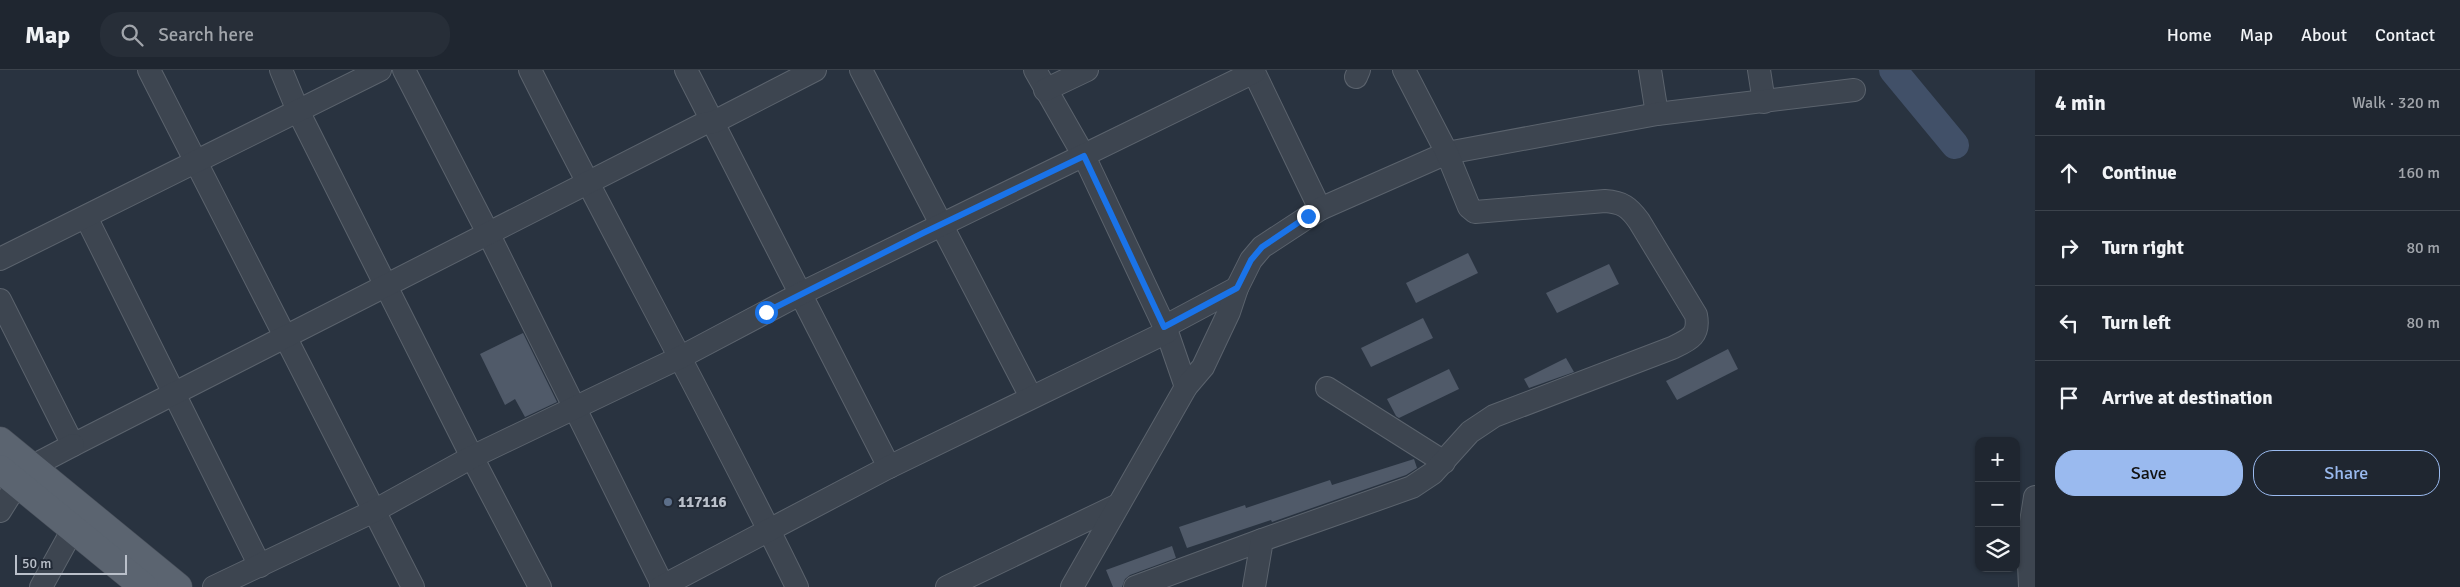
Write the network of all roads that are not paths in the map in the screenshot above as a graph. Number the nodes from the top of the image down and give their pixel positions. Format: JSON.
{"nodes":[{"id":1,"x":149,"y":70,"type":"edge"},
{"id":2,"x":280,"y":70,"type":"edge"},
{"id":3,"x":380,"y":70,"type":"edge"},
{"id":4,"x":404,"y":70,"type":"edge"},
{"id":5,"x":530,"y":70,"type":"edge"},
{"id":6,"x":686,"y":70,"type":"edge"},
{"id":7,"x":815,"y":70,"type":"edge"},
{"id":8,"x":861,"y":70,"type":"edge"},
{"id":9,"x":1035,"y":70,"type":"edge"},
{"id":10,"x":1087,"y":70,"type":"edge"},
{"id":11,"x":1404,"y":70,"type":"edge"},
{"id":12,"x":1650,"y":70,"type":"edge"},
{"id":13,"x":1759,"y":70,"type":"edge"},
{"id":14,"x":1253,"y":71,"type":"edge"},
{"id":15,"x":1045,"y":90,"type":"junction"},
{"id":16,"x":1854,"y":90,"type":"dead end"},
{"id":17,"x":1764,"y":102,"type":"junction"},
{"id":18,"x":298,"y":111,"type":"junction"},
{"id":19,"x":1657,"y":114,"type":"junction"},
{"id":20,"x":714,"y":122,"type":"junction"},
{"id":21,"x":1447,"y":153,"type":"junction"},
{"id":22,"x":1084,"y":156,"type":"junction"},
{"id":23,"x":196,"y":162,"type":"junction"},
{"id":24,"x":588,"y":184,"type":"junction"},
{"id":25,"x":1320,"y":209,"type":"junction"},
{"id":26,"x":86,"y":217,"type":"junction"},
{"id":27,"x":940,"y":224,"type":"junction"},
{"id":28,"x":488,"y":233,"type":"junction"},
{"id":29,"x":0,"y":258,"type":"edge"},
{"id":30,"x":387,"y":287,"type":"junction"},
{"id":31,"x":1237,"y":288,"type":"junction"},
{"id":32,"x":800,"y":294,"type":"junction"},
{"id":33,"x":0,"y":300,"type":"edge"},
{"id":34,"x":1166,"y":330,"type":"junction"},
{"id":35,"x":286,"y":338,"type":"junction"},
{"id":36,"x":681,"y":357,"type":"junction"},
{"id":37,"x":1186,"y":387,"type":"junction"},
{"id":38,"x":1327,"y":388,"type":"dead end"},
{"id":39,"x":174,"y":394,"type":"junction"},
{"id":40,"x":1030,"y":397,"type":"junction"},
{"id":41,"x":575,"y":408,"type":"junction"},
{"id":42,"x":0,"y":441,"type":"edge"},
{"id":43,"x":73,"y":445,"type":"junction"},
{"id":44,"x":472,"y":458,"type":"junction"},
{"id":45,"x":1444,"y":462,"type":"junction"},
{"id":46,"x":889,"y":467,"type":"junction"},
{"id":47,"x":16,"y":473,"type":"edge"},
{"id":48,"x":2035,"y":496,"type":"edge"},
{"id":49,"x":1118,"y":505,"type":"junction"},
{"id":50,"x":0,"y":511,"type":"edge"},
{"id":51,"x":374,"y":511,"type":"junction"},
{"id":52,"x":73,"y":529,"type":"junction"},
{"id":53,"x":769,"y":530,"type":"junction"},
{"id":54,"x":1262,"y":540,"type":"junction"},
{"id":55,"x":260,"y":566,"type":"junction"},
{"id":56,"x":662,"y":586,"type":"edge"},
{"id":57,"x":41,"y":587,"type":"edge"},
{"id":58,"x":144,"y":587,"type":"edge"},
{"id":59,"x":178,"y":587,"type":"edge"},
{"id":60,"x":214,"y":587,"type":"edge"},
{"id":61,"x":413,"y":587,"type":"edge"},
{"id":62,"x":540,"y":587,"type":"edge"},
{"id":63,"x":797,"y":587,"type":"edge"},
{"id":64,"x":947,"y":587,"type":"edge"},
{"id":65,"x":1072,"y":587,"type":"edge"},
{"id":66,"x":1135,"y":587,"type":"edge"},
{"id":67,"x":1254,"y":587,"type":"edge"},
{"id":68,"x":2030,"y":587,"type":"edge"}],
"edges":[{"from":1,"to":23,"type":"street"},
{"from":2,"to":18,"type":"street"},
{"from":3,"to":18,"type":"street"},
{"from":4,"to":28,"type":"street"},
{"from":5,"to":24,"type":"street"},
{"from":6,"to":20,"type":"street"},
{"from":7,"to":20,"type":"street"},
{"from":8,"to":27,"type":"street"},
{"from":9,"to":15,"type":"street"},
{"from":10,"to":15,"type":"street"},
{"from":11,"to":21,"type":"street"},
{"from":12,"to":19,"type":"street"},
{"from":13,"to":17,"type":"street"},
{"from":14,"to":22,"type":"street"},
{"from":14,"to":25,"type":"street"},
{"from":15,"to":22,"type":"street"},
{"from":16,"to":17,"type":"street"},
{"from":17,"to":19,"type":"street"},
{"from":18,"to":23,"type":"street"},
{"from":18,"to":30,"type":"street"},
{"from":19,"to":21,"type":"street"},
{"from":20,"to":24,"type":"street"},
{"from":20,"to":32,"type":"street"},
{"from":21,"to":25,"type":"street"},
{"from":21,"to":45,"type":"street"},
{"from":22,"to":27,"type":"street"},
{"from":22,"to":34,"type":"street"},
{"from":23,"to":26,"type":"street"},
{"from":23,"to":35,"type":"street"},
{"from":24,"to":28,"type":"street"},
{"from":24,"to":36,"type":"street"},
{"from":25,"to":31,"type":"street"},
{"from":26,"to":29,"type":"street"},
{"from":26,"to":39,"type":"street"},
{"from":27,"to":32,"type":"street"},
{"from":27,"to":40,"type":"street"},
{"from":28,"to":30,"type":"street"},
{"from":28,"to":41,"type":"street"},
{"from":30,"to":35,"type":"street"},
{"from":30,"to":44,"type":"street"},
{"from":31,"to":34,"type":"street"},
{"from":31,"to":37,"type":"street"},
{"from":32,"to":36,"type":"street"},
{"from":32,"to":46,"type":"street"},
{"from":33,"to":43,"type":"street"},
{"from":34,"to":37,"type":"street"},
{"from":34,"to":40,"type":"street"},
{"from":35,"to":39,"type":"street"},
{"from":35,"to":51,"type":"street"},
{"from":36,"to":41,"type":"street"},
{"from":36,"to":53,"type":"street"},
{"from":37,"to":49,"type":"street"},
{"from":38,"to":45,"type":"street"},
{"from":39,"to":43,"type":"street"},
{"from":39,"to":55,"type":"street"},
{"from":40,"to":46,"type":"street"},
{"from":41,"to":44,"type":"street"},
{"from":41,"to":56,"type":"street"},
{"from":42,"to":47,"type":"main road"},
{"from":43,"to":47,"type":"street"},
{"from":44,"to":51,"type":"street"},
{"from":44,"to":62,"type":"street"},
{"from":45,"to":54,"type":"street"},
{"from":46,"to":53,"type":"street"},
{"from":47,"to":50,"type":"street"},
{"from":47,"to":52,"type":"main road"},
{"from":47,"to":59,"type":"main road"},
{"from":48,"to":68,"type":"street"},
{"from":49,"to":64,"type":"street"},
{"from":49,"to":65,"type":"street"},
{"from":51,"to":55,"type":"street"},
{"from":51,"to":61,"type":"street"},
{"from":52,"to":57,"type":"street"},
{"from":52,"to":58,"type":"main road"},
{"from":53,"to":56,"type":"street"},
{"from":53,"to":63,"type":"street"},
{"from":54,"to":66,"type":"street"},
{"from":54,"to":67,"type":"street"},
{"from":55,"to":60,"type":"street"}]}
